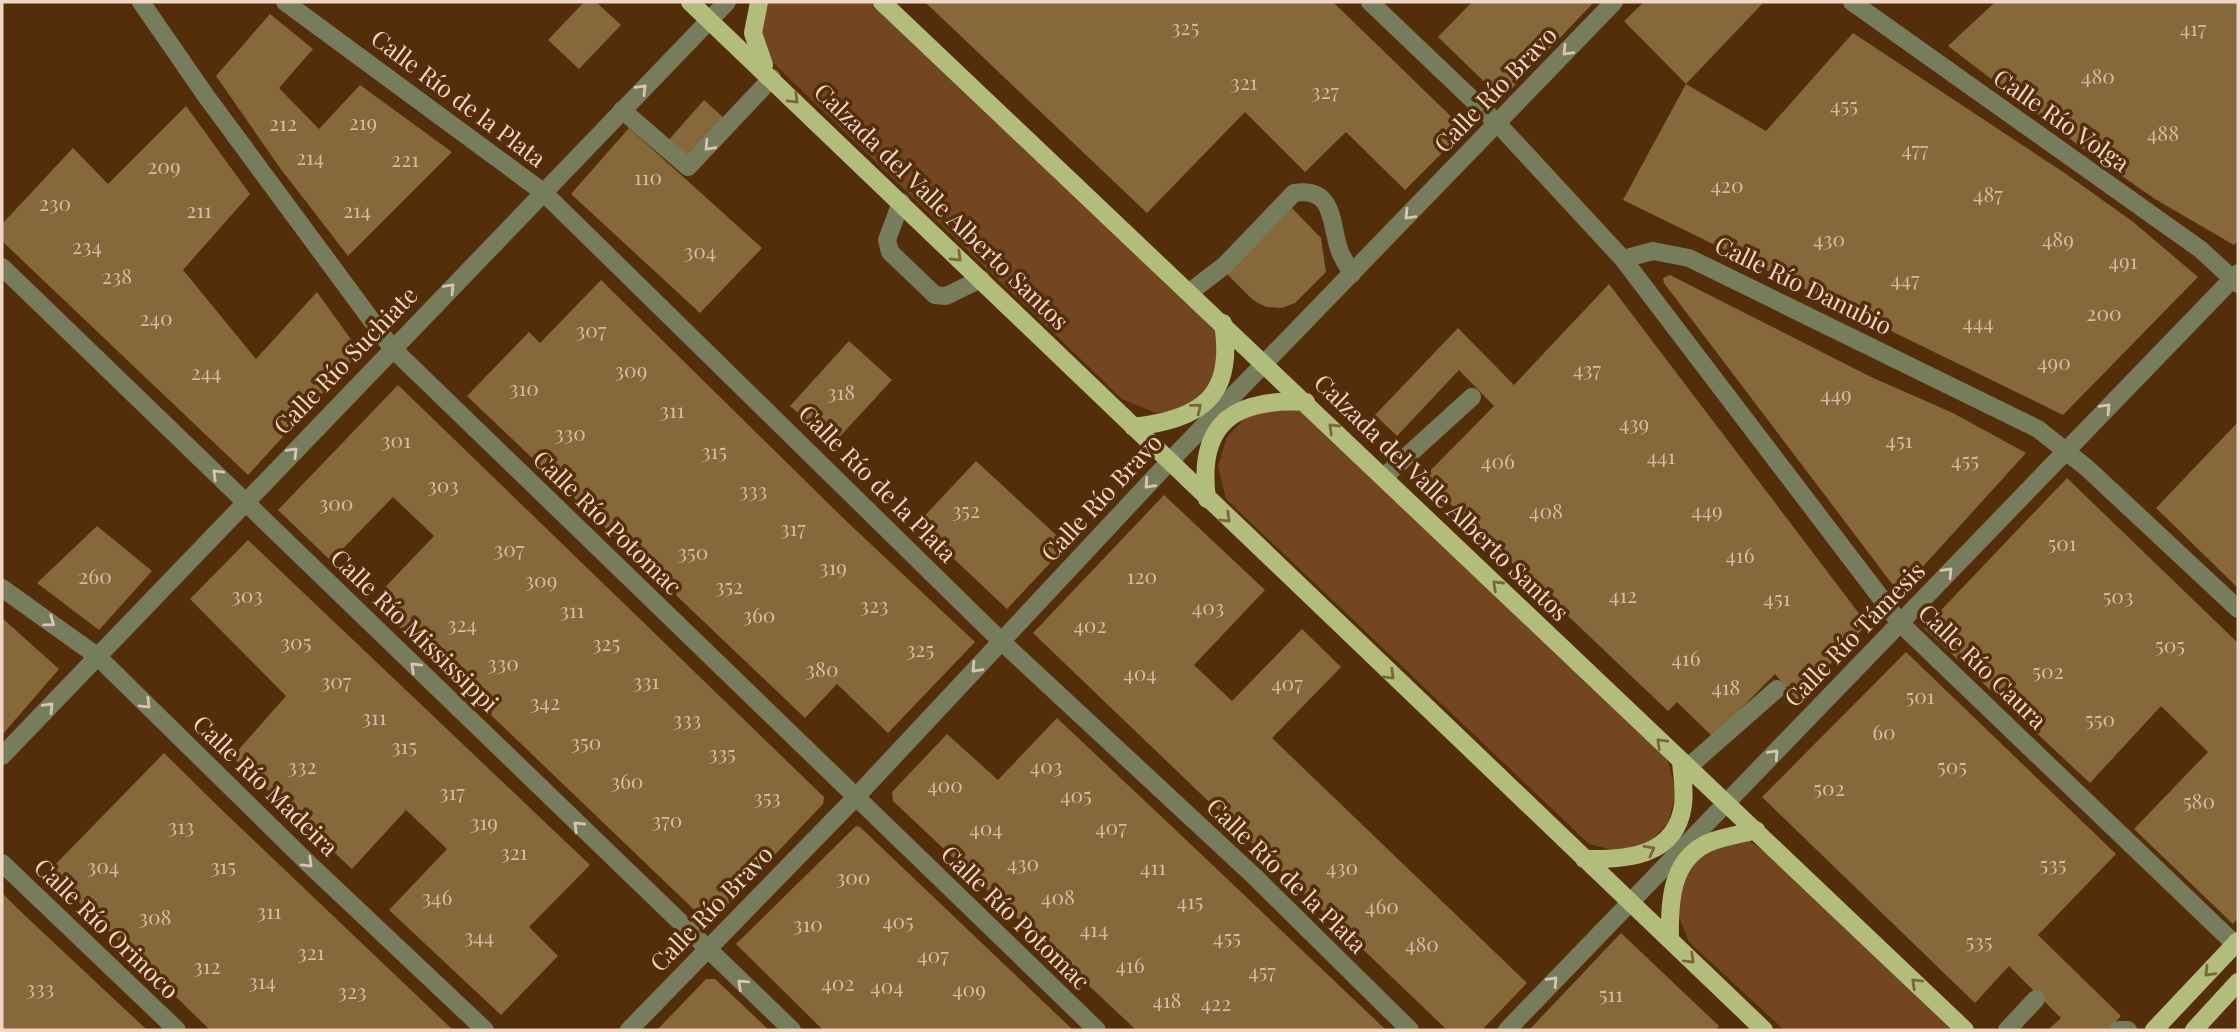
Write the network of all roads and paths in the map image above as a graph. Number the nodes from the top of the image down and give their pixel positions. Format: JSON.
{"nodes":[{"id":1,"x":141,"y":2,"type":"edge"},
{"id":2,"x":285,"y":2,"type":"edge"},
{"id":3,"x":690,"y":2,"type":"edge"},
{"id":4,"x":727,"y":2,"type":"edge"},
{"id":5,"x":759,"y":2,"type":"edge"},
{"id":6,"x":882,"y":2,"type":"edge"},
{"id":7,"x":1370,"y":2,"type":"edge"},
{"id":8,"x":1614,"y":2,"type":"edge"},
{"id":9,"x":1852,"y":2,"type":"edge"},
{"id":10,"x":710,"y":20,"type":"junction"},
{"id":11,"x":772,"y":78,"type":"junction"},
{"id":12,"x":622,"y":110,"type":"junction"},
{"id":13,"x":1498,"y":124,"type":"junction"},
{"id":14,"x":543,"y":192,"type":"junction"},
{"id":15,"x":901,"y":202,"type":"junction"},
{"id":16,"x":1623,"y":259,"type":"junction"},
{"id":17,"x":2,"y":267,"type":"edge"},
{"id":18,"x":1352,"y":274,"type":"junction"},
{"id":19,"x":2236,"y":278,"type":"edge"},
{"id":20,"x":981,"y":279,"type":"junction"},
{"id":21,"x":1190,"y":292,"type":"junction"},
{"id":22,"x":1223,"y":323,"type":"junction"},
{"id":23,"x":392,"y":348,"type":"junction"},
{"id":24,"x":1266,"y":364,"type":"junction"},
{"id":25,"x":1472,"y":397,"type":"dead end"},
{"id":26,"x":1306,"y":402,"type":"junction"},
{"id":27,"x":1133,"y":427,"type":"junction"},
{"id":28,"x":2065,"y":450,"type":"junction"},
{"id":29,"x":1169,"y":462,"type":"junction"},
{"id":30,"x":1384,"y":477,"type":"junction"},
{"id":31,"x":1207,"y":499,"type":"junction"},
{"id":32,"x":246,"y":501,"type":"junction"},
{"id":33,"x":2,"y":588,"type":"edge"},
{"id":34,"x":2238,"y":609,"type":"edge"},
{"id":35,"x":1899,"y":623,"type":"junction"},
{"id":36,"x":1001,"y":641,"type":"junction"},
{"id":37,"x":97,"y":656,"type":"junction"},
{"id":38,"x":1776,"y":688,"type":"dead end"},
{"id":39,"x":2,"y":756,"type":"edge"},
{"id":40,"x":1684,"y":764,"type":"junction"},
{"id":41,"x":855,"y":798,"type":"junction"},
{"id":42,"x":1727,"y":803,"type":"junction"},
{"id":43,"x":1756,"y":830,"type":"junction"},
{"id":44,"x":1584,"y":859,"type":"junction"},
{"id":45,"x":2,"y":863,"type":"edge"},
{"id":46,"x":1629,"y":901,"type":"junction"},
{"id":47,"x":1670,"y":939,"type":"junction"},
{"id":48,"x":2237,"y":944,"type":"edge"},
{"id":49,"x":705,"y":950,"type":"junction"},
{"id":50,"x":2238,"y":982,"type":"edge"},
{"id":51,"x":2036,"y":999,"type":"dead end"},
{"id":52,"x":177,"y":1030,"type":"edge"},
{"id":53,"x":485,"y":1030,"type":"edge"},
{"id":54,"x":629,"y":1030,"type":"edge"},
{"id":55,"x":792,"y":1030,"type":"edge"},
{"id":56,"x":1097,"y":1030,"type":"edge"},
{"id":57,"x":1410,"y":1030,"type":"edge"},
{"id":58,"x":1507,"y":1030,"type":"edge"},
{"id":59,"x":1764,"y":1030,"type":"edge"},
{"id":60,"x":1965,"y":1030,"type":"edge"},
{"id":61,"x":2007,"y":1030,"type":"edge"},
{"id":62,"x":2118,"y":1030,"type":"edge"},
{"id":63,"x":2128,"y":1030,"type":"edge"},
{"id":64,"x":2154,"y":1030,"type":"edge"},
{"id":65,"x":2194,"y":1030,"type":"edge"}],
"edges":[{"from":1,"to":23,"type":"street","name":"Calle Río Potomac"},
{"from":2,"to":14,"type":"street","name":"Calle Río de la Plata"},
{"from":3,"to":10,"type":"main road","name":"Calzada del Valle Alberto Santos"},
{"from":4,"to":10,"type":"street","name":"Calle Río Suchiate"},
{"from":5,"to":11,"type":"main road"},
{"from":6,"to":21,"type":"main road","name":"Calzada del Valle Alberto Santos"},
{"from":7,"to":13,"type":"street"},
{"from":8,"to":13,"type":"street","name":"Calle Río Bravo","one_way":true},
{"from":9,"to":19,"type":"street","name":"Calle Río Volga"},
{"from":10,"to":11,"type":"main road","name":"Calzada del Valle Alberto Santos"},
{"from":12,"to":10,"type":"street","name":"Calle Río Suchiate","one_way":true},
{"from":11,"to":12,"type":"street","one_way":true},
{"from":11,"to":15,"type":"main road","name":"Calzada del Valle Alberto Santos","one_way":true},
{"from":12,"to":14,"type":"street","name":"Calle Río Suchiate"},
{"from":13,"to":16,"type":"street"},
{"from":13,"to":18,"type":"street","name":"Calle Río Bravo","one_way":true},
{"from":23,"to":14,"type":"street","name":"Calle Río Suchiate","one_way":true},
{"from":14,"to":36,"type":"street","name":"Calle Río de la Plata"},
{"from":15,"to":20,"type":"main road","name":"Calzada del Valle Alberto Santos","one_way":true},
{"from":15,"to":20,"type":"street"},
{"from":16,"to":28,"type":"street","name":"Calle Río Danubio"},
{"from":16,"to":35,"type":"street","name":"Calle Río Caura"},
{"from":32,"to":17,"type":"street","name":"Calle Río Mississippi","one_way":true},
{"from":18,"to":21,"type":"street"},
{"from":18,"to":24,"type":"street","name":"Calle Río Bravo"},
{"from":28,"to":19,"type":"street","name":"Calle Río Támesis","one_way":true},
{"from":20,"to":27,"type":"main road","name":"Calzada del Valle Alberto Santos"},
{"from":21,"to":22,"type":"main road","name":"Calzada del Valle Alberto Santos"},
{"from":22,"to":24,"type":"main road","name":"Calzada del Valle Alberto Santos"},
{"from":27,"to":22,"type":"main road","one_way":true},
{"from":32,"to":23,"type":"street","name":"Calle Río Suchiate","one_way":true},
{"from":23,"to":41,"type":"street","name":"Calle Río Potomac"},
{"from":24,"to":26,"type":"main road","name":"Calzada del Valle Alberto Santos"},
{"from":24,"to":29,"type":"street","name":"Calle Río Bravo"},
{"from":25,"to":30,"type":"street"},
{"from":30,"to":26,"type":"main road","name":"Calzada del Valle Alberto Santos","one_way":true},
{"from":26,"to":31,"type":"main road"},
{"from":27,"to":29,"type":"main road","name":"Calzada del Valle Alberto Santos"},
{"from":28,"to":34,"type":"street","name":"Calle Río Danubio"},
{"from":35,"to":28,"type":"street","name":"Calle Río Támesis","one_way":true},
{"from":29,"to":31,"type":"main road","name":"Calzada del Valle Alberto Santos"},
{"from":29,"to":36,"type":"street","name":"Calle Río Bravo","one_way":true},
{"from":40,"to":30,"type":"main road","name":"Calzada del Valle Alberto Santos","one_way":true},
{"from":31,"to":44,"type":"main road","name":"Calzada del Valle Alberto Santos","one_way":true},
{"from":32,"to":37,"type":"street","name":"Calle Río Suchiate"},
{"from":49,"to":32,"type":"street","name":"Calle Río Mississippi","one_way":true},
{"from":33,"to":37,"type":"street","name":"Calle Río Madeira","one_way":true},
{"from":42,"to":35,"type":"street","name":"Calle Río Támesis","one_way":true},
{"from":35,"to":48,"type":"street","name":"Calle Río Caura"},
{"from":36,"to":41,"type":"street","name":"Calle Río Bravo","one_way":true},
{"from":36,"to":57,"type":"street","name":"Calle Río de la Plata"},
{"from":39,"to":37,"type":"street","name":"Calle Río Suchiate","one_way":true},
{"from":37,"to":53,"type":"street","name":"Calle Río Madeira","one_way":true},
{"from":38,"to":40,"type":"street"},
{"from":40,"to":42,"type":"main road","name":"Calzada del Valle Alberto Santos"},
{"from":44,"to":40,"type":"main road","one_way":true},
{"from":41,"to":49,"type":"street","name":"Calle Río Bravo"},
{"from":41,"to":56,"type":"street","name":"Calle Río Potomac"},
{"from":42,"to":43,"type":"main road","name":"Calzada del Valle Alberto Santos"},
{"from":42,"to":46,"type":"street","name":"Calle Río Támesis"},
{"from":43,"to":47,"type":"main road"},
{"from":60,"to":43,"type":"main road","name":"Calzada del Valle Alberto Santos","one_way":true},
{"from":44,"to":46,"type":"main road","name":"Calzada del Valle Alberto Santos"},
{"from":45,"to":52,"type":"street","name":"Calle Río Orinoco"},
{"from":46,"to":47,"type":"main road","name":"Calzada del Valle Alberto Santos"},
{"from":58,"to":46,"type":"street","name":"Calle Río Támesis","one_way":true},
{"from":47,"to":59,"type":"main road","name":"Calzada del Valle Alberto Santos","one_way":true},
{"from":48,"to":64,"type":"main road","one_way":true},
{"from":49,"to":54,"type":"street","name":"Calle Río Bravo"},
{"from":55,"to":49,"type":"street","name":"Calle Río Mississippi","one_way":true},
{"from":50,"to":65,"type":"main road"},
{"from":51,"to":61,"type":"street"},
{"from":62,"to":63,"type":"street"}]}
